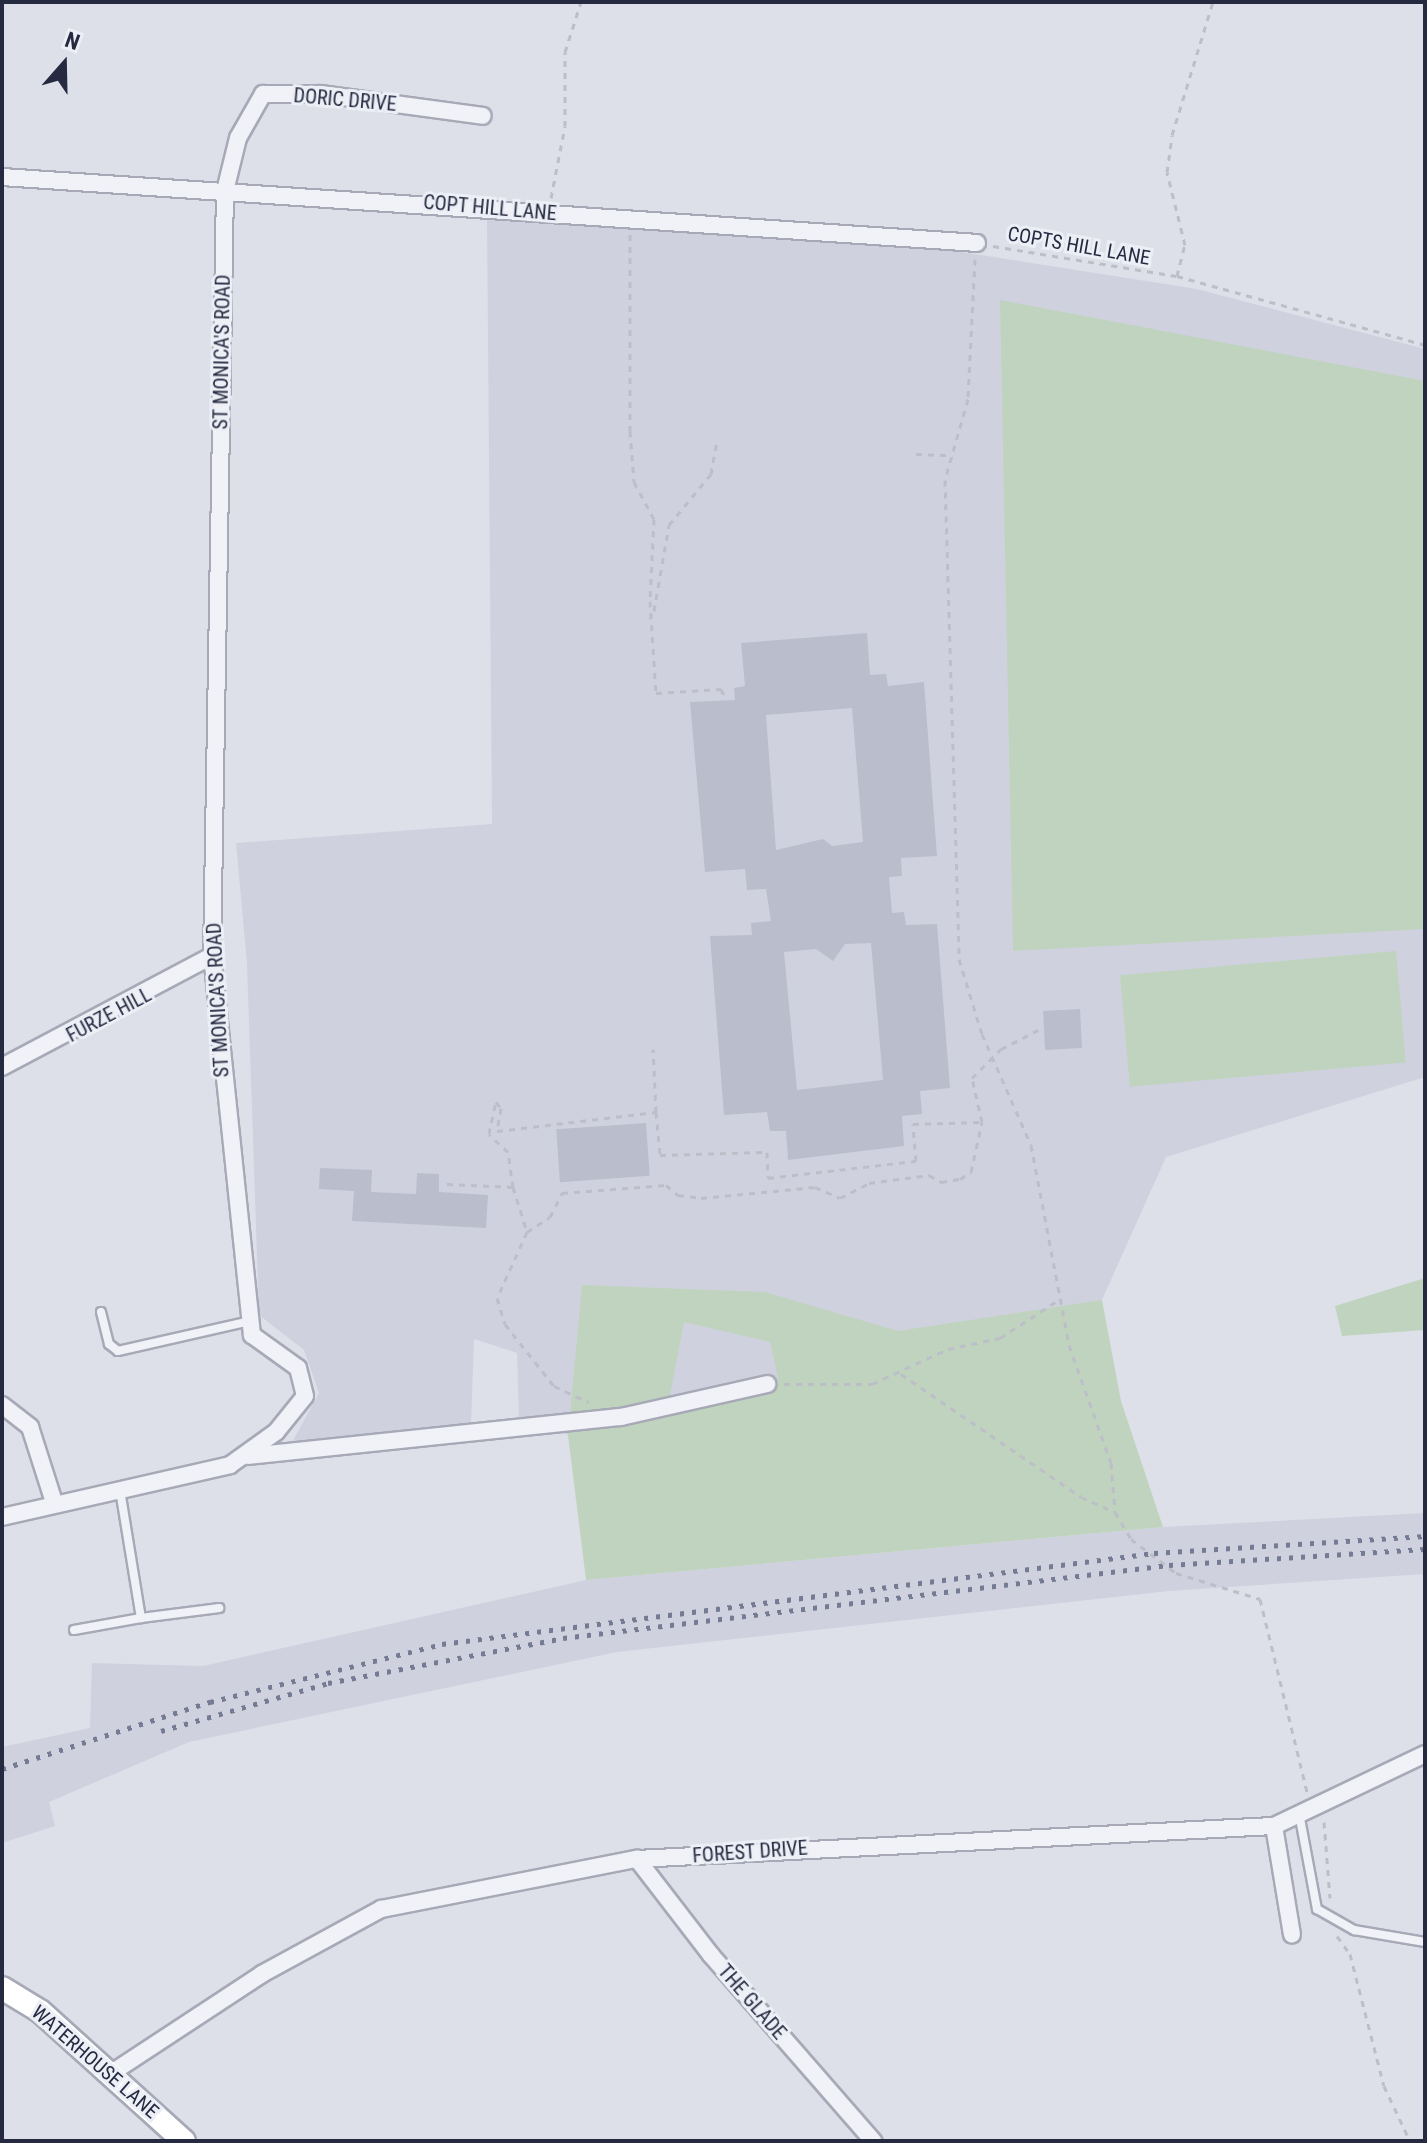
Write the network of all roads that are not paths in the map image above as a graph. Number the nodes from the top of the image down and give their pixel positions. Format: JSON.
{"nodes":[{"id":1,"x":483,"y":116,"type":"dead end"},
{"id":2,"x":2,"y":177,"type":"edge"},
{"id":3,"x":225,"y":191,"type":"junction"},
{"id":4,"x":977,"y":243,"type":"road end"},
{"id":5,"x":212,"y":956,"type":"junction"},
{"id":6,"x":2,"y":1067,"type":"edge"},
{"id":7,"x":101,"y":1312,"type":"dead end"},
{"id":8,"x":250,"y":1321,"type":"junction"},
{"id":9,"x":767,"y":1384,"type":"road end"},
{"id":10,"x":2,"y":1405,"type":"edge"},
{"id":11,"x":248,"y":1456,"type":"junction"},
{"id":12,"x":120,"y":1489,"type":"junction"},
{"id":13,"x":54,"y":1502,"type":"junction"},
{"id":14,"x":2,"y":1517,"type":"edge"},
{"id":15,"x":219,"y":1608,"type":"dead end"},
{"id":16,"x":141,"y":1618,"type":"junction"},
{"id":17,"x":74,"y":1630,"type":"dead end"},
{"id":18,"x":1425,"y":1754,"type":"edge"},
{"id":19,"x":1299,"y":1812,"type":"junction"},
{"id":20,"x":1274,"y":1826,"type":"junction"},
{"id":21,"x":637,"y":1859,"type":"junction"},
{"id":22,"x":1292,"y":1935,"type":"dead end"},
{"id":23,"x":1425,"y":1942,"type":"edge"},
{"id":24,"x":2,"y":1988,"type":"edge"},
{"id":25,"x":110,"y":2074,"type":"junction"},
{"id":26,"x":184,"y":2141,"type":"edge"},
{"id":27,"x":873,"y":2141,"type":"edge"}],
"edges":[{"from":1,"to":3,"type":"street","name":"DORIC DRIVE"},
{"from":2,"to":3,"type":"street","name":"COPT HILL LANE"},
{"from":3,"to":4,"type":"street","name":"COPT HILL LANE"},
{"from":3,"to":5,"type":"street","name":"ST MONICA'S ROAD"},
{"from":5,"to":6,"type":"street","name":"FURZE HILL"},
{"from":5,"to":8,"type":"street","name":"ST MONICA'S ROAD"},
{"from":7,"to":8,"type":"lane"},
{"from":8,"to":11,"type":"street","name":"ST MONICA'S ROAD"},
{"from":9,"to":11,"type":"street"},
{"from":10,"to":13,"type":"street"},
{"from":11,"to":12,"type":"street"},
{"from":12,"to":13,"type":"street"},
{"from":12,"to":16,"type":"lane"},
{"from":13,"to":14,"type":"street"},
{"from":15,"to":16,"type":"lane"},
{"from":16,"to":17,"type":"lane"},
{"from":18,"to":19,"type":"street","name":"FOREST DRIVE"},
{"from":19,"to":20,"type":"street","name":"FOREST DRIVE"},
{"from":19,"to":23,"type":"lane"},
{"from":20,"to":21,"type":"street","name":"FOREST DRIVE"},
{"from":20,"to":22,"type":"street"},
{"from":21,"to":25,"type":"street","name":"FOREST DRIVE"},
{"from":21,"to":27,"type":"street","name":"THE GLADE"},
{"from":24,"to":25,"type":"main road","name":"WATERHOUSE LANE"},
{"from":25,"to":26,"type":"main road","name":"WATERHOUSE LANE"}]}
